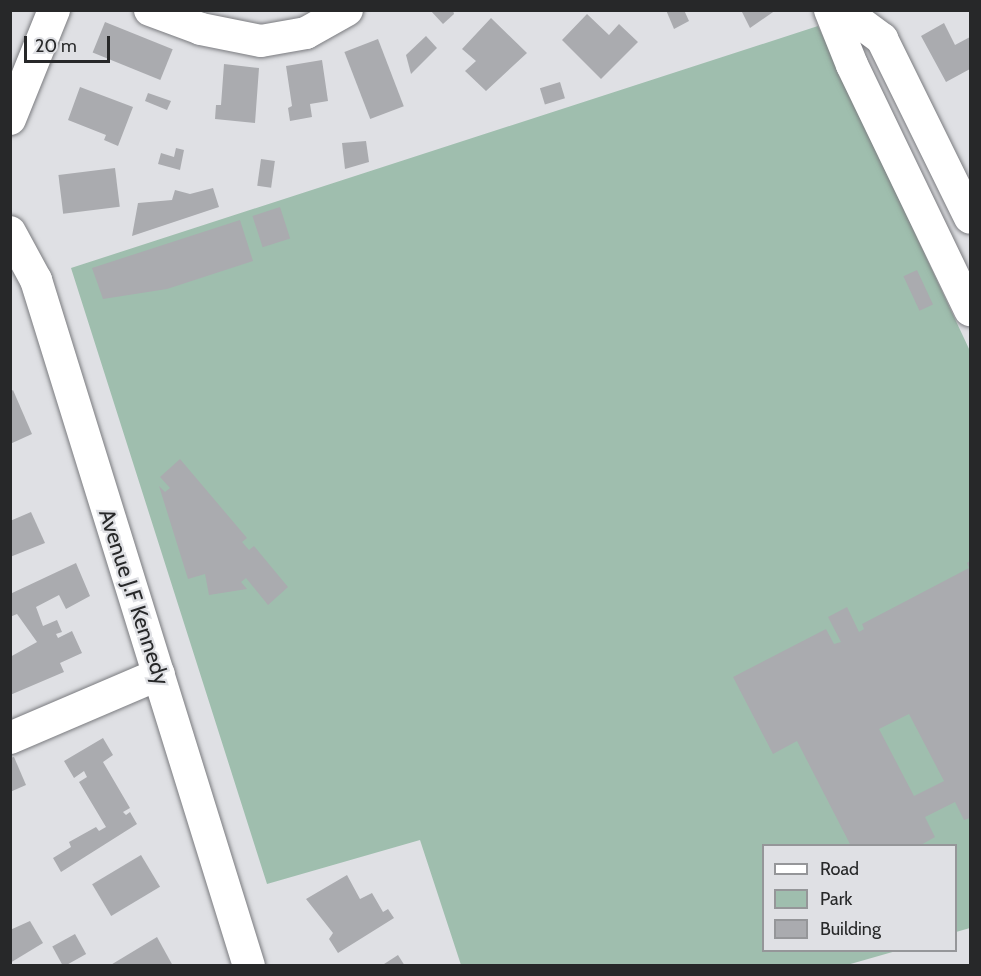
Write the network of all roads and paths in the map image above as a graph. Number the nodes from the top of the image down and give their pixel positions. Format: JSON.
{"nodes":[{"id":1,"x":54,"y":10,"type":"edge"},
{"id":2,"x":150,"y":10,"type":"edge"},
{"id":3,"x":347,"y":10,"type":"edge"},
{"id":4,"x":830,"y":10,"type":"edge"},
{"id":5,"x":843,"y":10,"type":"edge"},
{"id":6,"x":10,"y":118,"type":"edge"},
{"id":7,"x":969,"y":210,"type":"edge"},
{"id":8,"x":932,"y":228,"type":"junction"},
{"id":9,"x":12,"y":237,"type":"edge"},
{"id":10,"x":970,"y":310,"type":"edge"},
{"id":11,"x":159,"y":674,"type":"junction"},
{"id":12,"x":10,"y":738,"type":"edge"},
{"id":13,"x":249,"y":966,"type":"edge"}],
"edges":[{"from":1,"to":6,"type":"street"},
{"from":2,"to":3,"type":"street"},
{"from":4,"to":8,"type":"street"},
{"from":5,"to":7,"type":"street"},
{"from":7,"to":8,"type":"street"},
{"from":8,"to":10,"type":"street"},
{"from":9,"to":11,"type":"street","name":"Avenue J.F Kennedy"},
{"from":11,"to":12,"type":"street"},
{"from":11,"to":13,"type":"street","name":"Avenue J.F Kennedy"}]}
